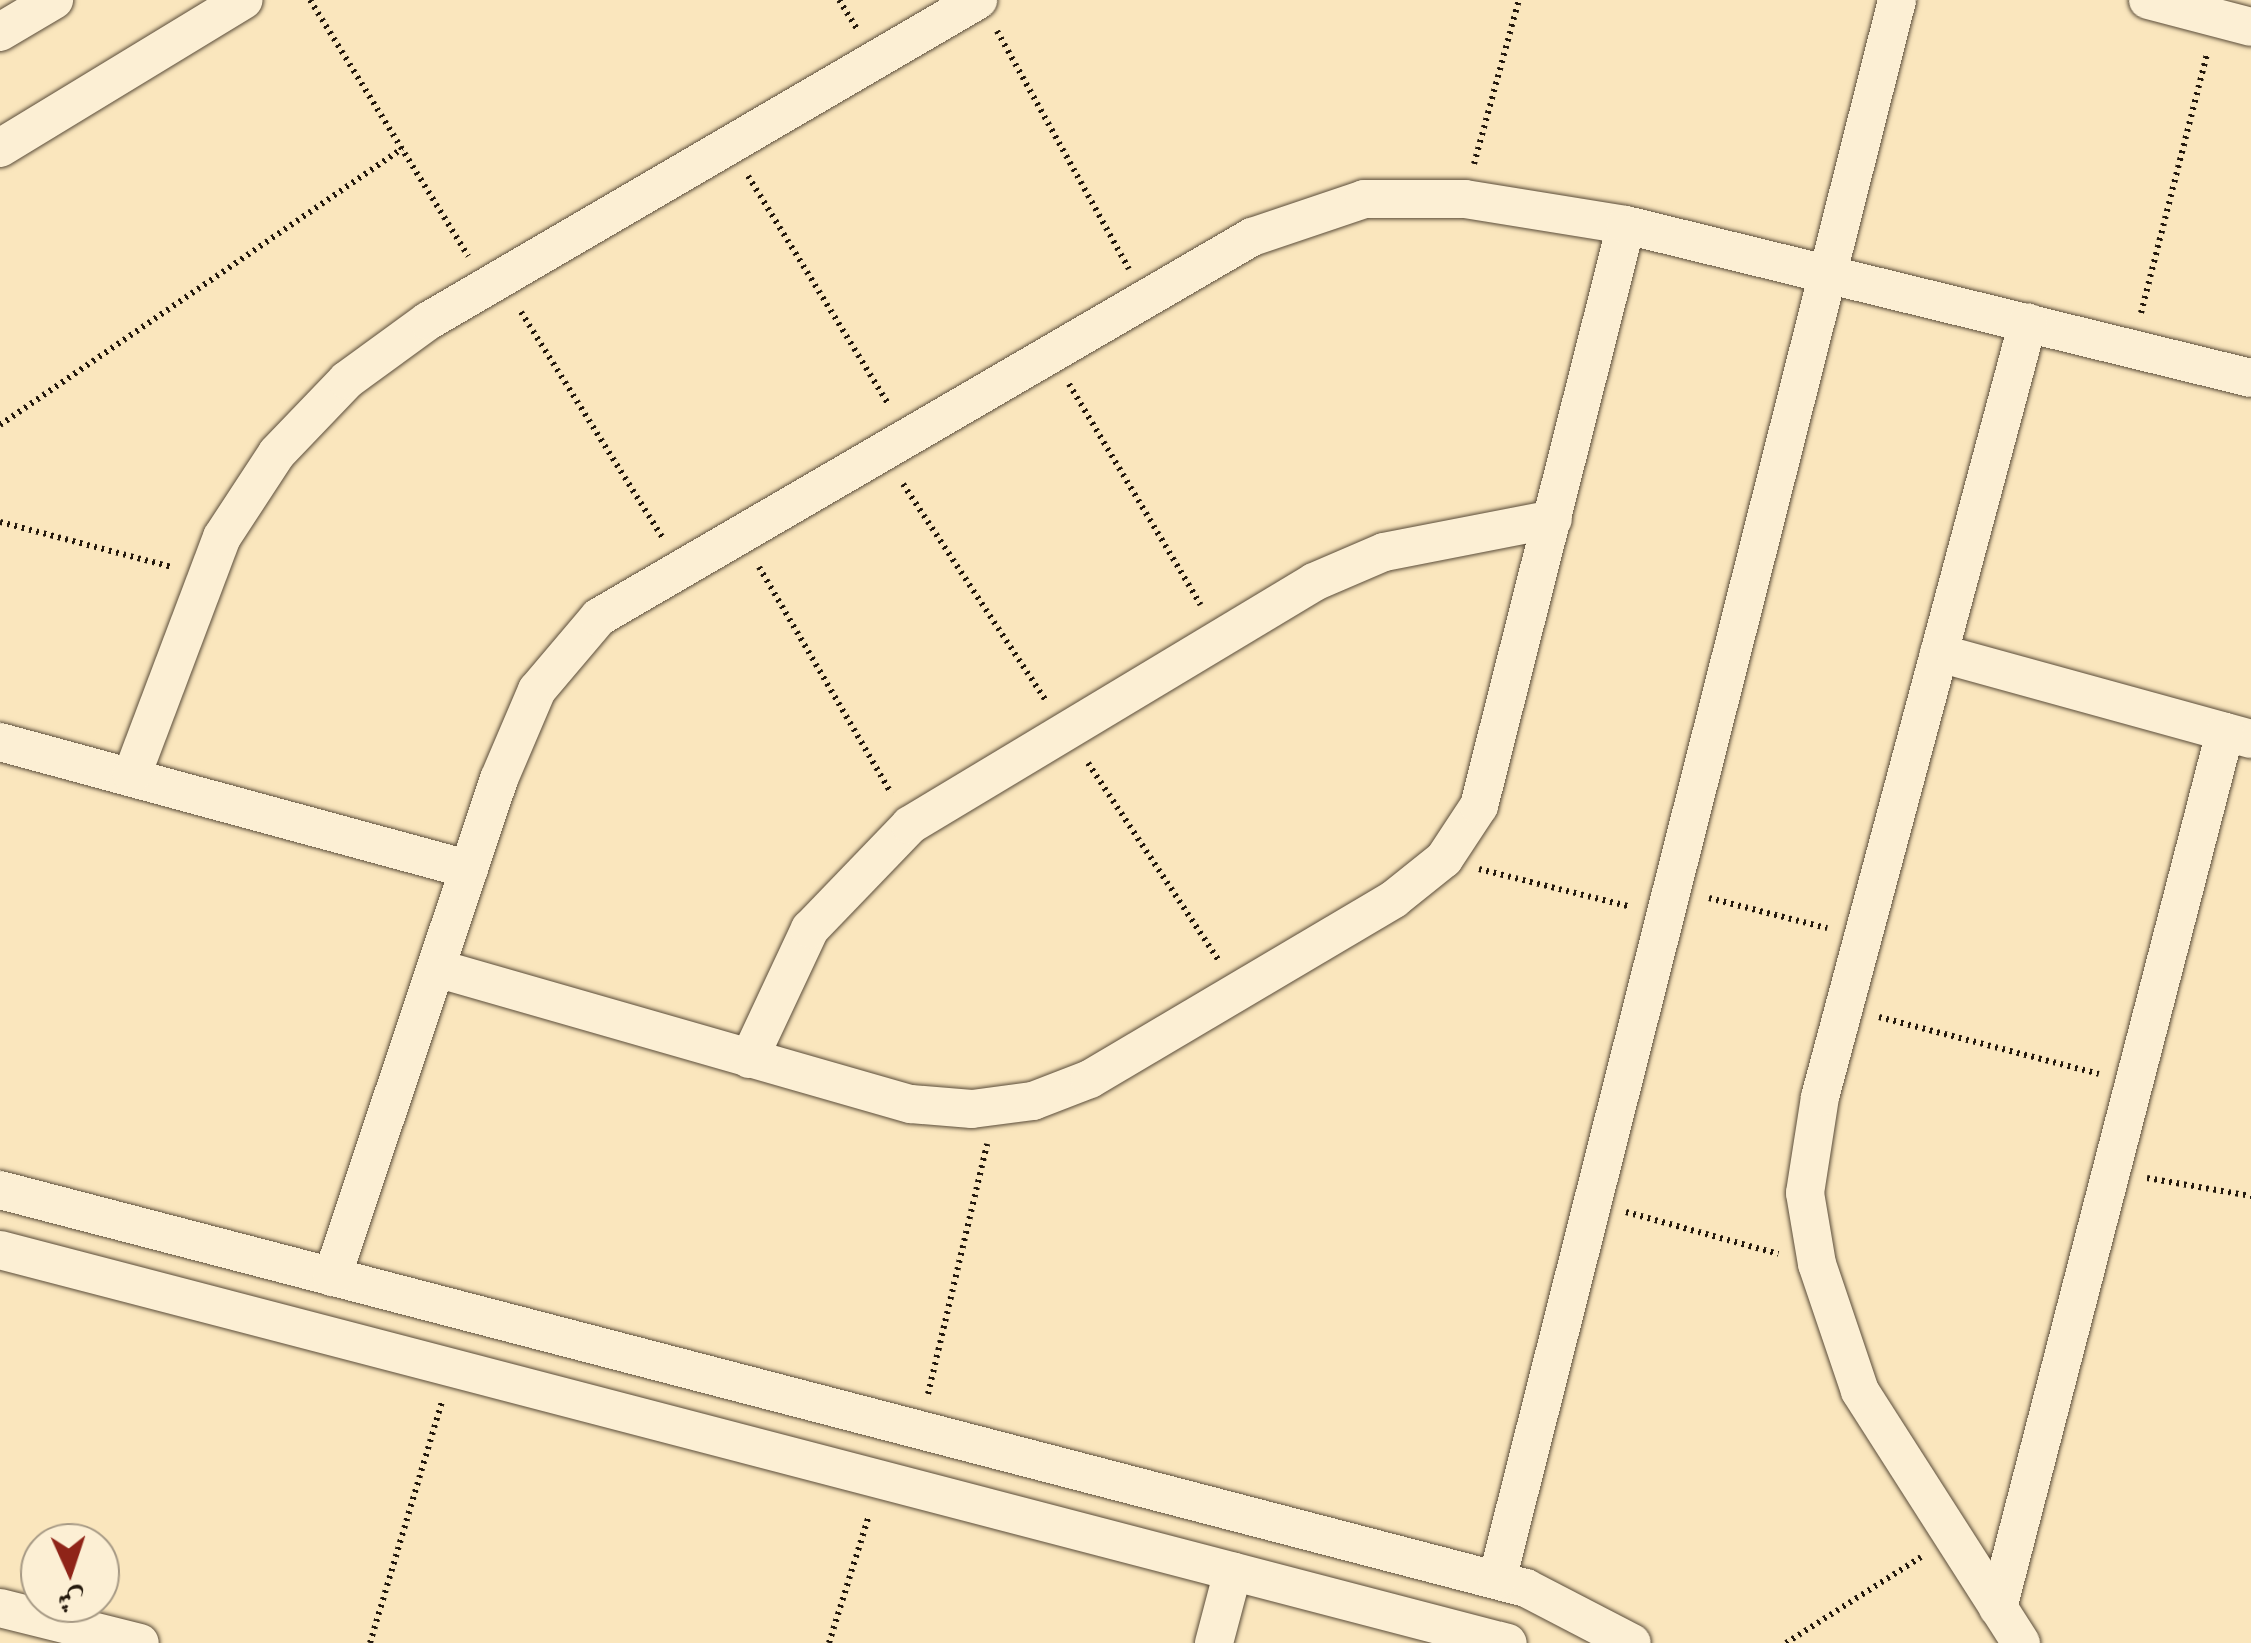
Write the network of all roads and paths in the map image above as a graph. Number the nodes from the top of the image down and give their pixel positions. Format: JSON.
{"nodes":[{"id":1,"x":54,"y":0,"type":"edge"},
{"id":2,"x":243,"y":0,"type":"edge"},
{"id":3,"x":310,"y":0,"type":"edge"},
{"id":4,"x":1519,"y":0,"type":"edge"},
{"id":5,"x":1897,"y":0,"type":"edge"},
{"id":6,"x":2148,"y":0,"type":"edge"},
{"id":7,"x":984,"y":9,"type":"edge"},
{"id":8,"x":2234,"y":23,"type":"edge"},
{"id":9,"x":0,"y":32,"type":"edge"},
{"id":10,"x":730,"y":147,"type":"junction"},
{"id":11,"x":0,"y":148,"type":"edge"},
{"id":12,"x":402,"y":149,"type":"junction"},
{"id":13,"x":1465,"y":199,"type":"junction"},
{"id":14,"x":1626,"y":226,"type":"junction"},
{"id":15,"x":1822,"y":273,"type":"junction"},
{"id":16,"x":494,"y":284,"type":"junction"},
{"id":17,"x":1144,"y":296,"type":"junction"},
{"id":18,"x":2028,"y":322,"type":"junction"},
{"id":19,"x":2132,"y":348,"type":"junction"},
{"id":20,"x":1050,"y":353,"type":"junction"},
{"id":21,"x":2251,"y":378,"type":"edge"},
{"id":22,"x":0,"y":426,"type":"edge"},
{"id":23,"x":906,"y":435,"type":"junction"},
{"id":24,"x":1553,"y":519,"type":"junction"},
{"id":25,"x":0,"y":522,"type":"edge"},
{"id":26,"x":738,"y":532,"type":"junction"},
{"id":27,"x":680,"y":564,"type":"junction"},
{"id":28,"x":207,"y":576,"type":"junction"},
{"id":29,"x":1221,"y":639,"type":"junction"},
{"id":30,"x":1939,"y":653,"type":"junction"},
{"id":31,"x":2238,"y":736,"type":"edge"},
{"id":32,"x":0,"y":742,"type":"edge"},
{"id":33,"x":132,"y":776,"type":"junction"},
{"id":34,"x":910,"y":825,"type":"junction"},
{"id":35,"x":1444,"y":860,"type":"junction"},
{"id":36,"x":469,"y":870,"type":"junction"},
{"id":37,"x":1666,"y":901,"type":"junction"},
{"id":38,"x":1862,"y":937,"type":"junction"},
{"id":39,"x":436,"y":968,"type":"junction"},
{"id":40,"x":1844,"y":1008,"type":"junction"},
{"id":41,"x":749,"y":1059,"type":"junction"},
{"id":42,"x":2134,"y":1084,"type":"junction"},
{"id":43,"x":996,"y":1105,"type":"junction"},
{"id":44,"x":2111,"y":1172,"type":"junction"},
{"id":45,"x":0,"y":1190,"type":"edge"},
{"id":46,"x":2251,"y":1196,"type":"edge"},
{"id":47,"x":1591,"y":1202,"type":"junction"},
{"id":48,"x":0,"y":1250,"type":"edge"},
{"id":49,"x":1817,"y":1264,"type":"junction"},
{"id":50,"x":332,"y":1277,"type":"junction"},
{"id":51,"x":452,"y":1368,"type":"junction"},
{"id":52,"x":919,"y":1430,"type":"junction"},
{"id":53,"x":880,"y":1479,"type":"junction"},
{"id":54,"x":1952,"y":1537,"type":"junction"},
{"id":55,"x":1233,"y":1571,"type":"junction"},
{"id":56,"x":1497,"y":1580,"type":"junction"},
{"id":57,"x":0,"y":1608,"type":"edge"},
{"id":58,"x":1998,"y":1608,"type":"junction"},
{"id":59,"x":140,"y":1643,"type":"edge"},
{"id":60,"x":370,"y":1643,"type":"edge"},
{"id":61,"x":828,"y":1643,"type":"edge"},
{"id":62,"x":1214,"y":1643,"type":"edge"},
{"id":63,"x":1508,"y":1643,"type":"edge"},
{"id":64,"x":1632,"y":1643,"type":"edge"},
{"id":65,"x":1786,"y":1643,"type":"edge"},
{"id":66,"x":2021,"y":1643,"type":"edge"}],
"edges":[{"from":1,"to":9,"type":"street"},
{"from":2,"to":11,"type":"street"},
{"from":3,"to":12,"type":"path"},
{"from":4,"to":13,"type":"path"},
{"from":5,"to":15,"type":"street"},
{"from":6,"to":8,"type":"street"},
{"from":7,"to":10,"type":"street"},
{"from":7,"to":17,"type":"path"},
{"from":8,"to":19,"type":"path"},
{"from":10,"to":16,"type":"street"},
{"from":10,"to":23,"type":"path"},
{"from":12,"to":16,"type":"path"},
{"from":12,"to":22,"type":"path"},
{"from":13,"to":14,"type":"street"},
{"from":13,"to":17,"type":"street"},
{"from":14,"to":15,"type":"street"},
{"from":14,"to":24,"type":"street"},
{"from":15,"to":18,"type":"street"},
{"from":15,"to":37,"type":"street"},
{"from":16,"to":27,"type":"path"},
{"from":16,"to":28,"type":"street"},
{"from":17,"to":20,"type":"street"},
{"from":18,"to":19,"type":"street"},
{"from":18,"to":30,"type":"street"},
{"from":19,"to":21,"type":"street"},
{"from":20,"to":23,"type":"street"},
{"from":20,"to":29,"type":"path"},
{"from":23,"to":26,"type":"street"},
{"from":24,"to":29,"type":"street"},
{"from":24,"to":35,"type":"street"},
{"from":25,"to":28,"type":"path"},
{"from":26,"to":27,"type":"street"},
{"from":26,"to":34,"type":"path"},
{"from":27,"to":36,"type":"street"},
{"from":28,"to":33,"type":"street"},
{"from":29,"to":34,"type":"street"},
{"from":30,"to":31,"type":"street"},
{"from":30,"to":38,"type":"street"},
{"from":31,"to":42,"type":"street"},
{"from":32,"to":33,"type":"street"},
{"from":33,"to":36,"type":"street"},
{"from":34,"to":41,"type":"street"},
{"from":35,"to":37,"type":"path"},
{"from":35,"to":43,"type":"street"},
{"from":36,"to":39,"type":"street"},
{"from":37,"to":38,"type":"path"},
{"from":37,"to":47,"type":"street"},
{"from":38,"to":40,"type":"street"},
{"from":39,"to":41,"type":"street"},
{"from":39,"to":50,"type":"street"},
{"from":40,"to":42,"type":"path"},
{"from":40,"to":49,"type":"street"},
{"from":41,"to":43,"type":"street"},
{"from":42,"to":44,"type":"street"},
{"from":43,"to":52,"type":"path"},
{"from":44,"to":46,"type":"path"},
{"from":44,"to":58,"type":"street"},
{"from":45,"to":50,"type":"street"},
{"from":47,"to":49,"type":"path"},
{"from":47,"to":56,"type":"street"},
{"from":48,"to":51,"type":"street"},
{"from":49,"to":54,"type":"street"},
{"from":50,"to":52,"type":"street"},
{"from":51,"to":53,"type":"street"},
{"from":51,"to":60,"type":"path"},
{"from":52,"to":56,"type":"street"},
{"from":53,"to":55,"type":"street"},
{"from":53,"to":61,"type":"path"},
{"from":54,"to":58,"type":"street"},
{"from":54,"to":65,"type":"path"},
{"from":55,"to":62,"type":"street"},
{"from":55,"to":63,"type":"street"},
{"from":56,"to":64,"type":"street"},
{"from":57,"to":59,"type":"street"},
{"from":58,"to":66,"type":"street"}]}
